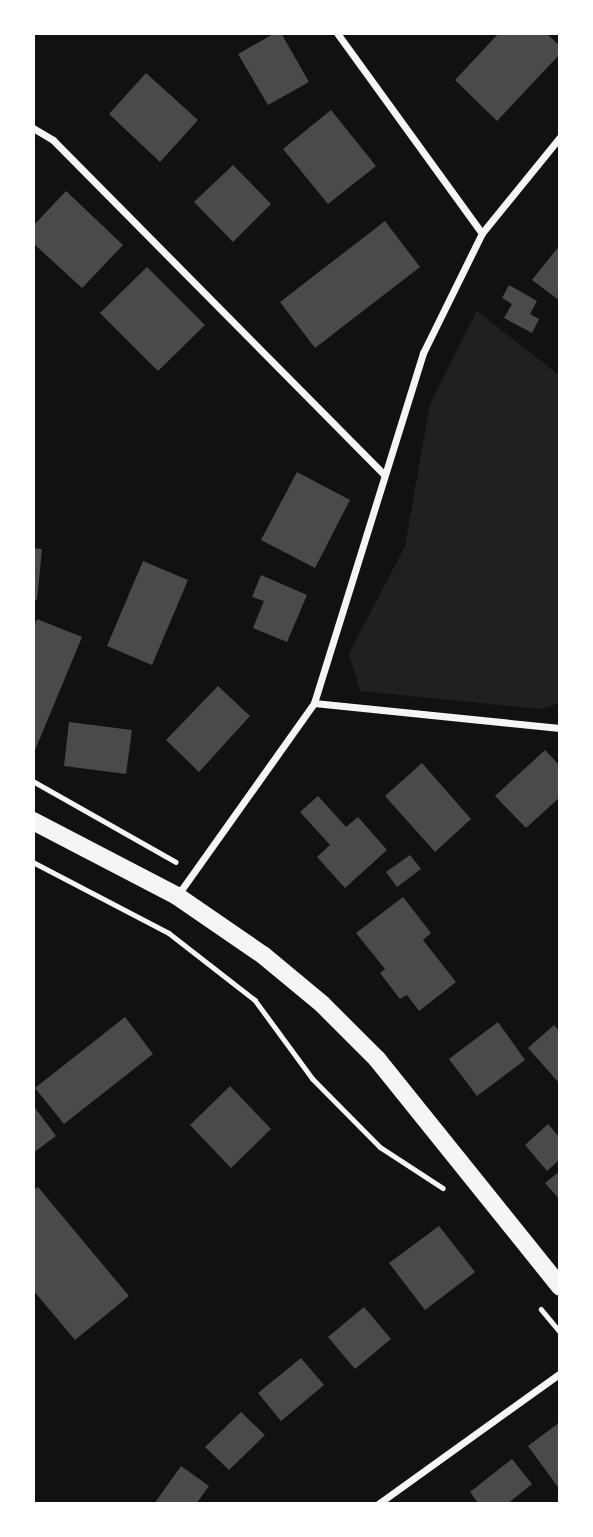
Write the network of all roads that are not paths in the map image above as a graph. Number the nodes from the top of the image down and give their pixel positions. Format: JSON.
{"nodes":[{"id":1,"x":337,"y":33,"type":"edge"},
{"id":2,"x":33,"y":128,"type":"edge"},
{"id":3,"x":560,"y":137,"type":"edge"},
{"id":4,"x":482,"y":233,"type":"junction"},
{"id":5,"x":383,"y":474,"type":"junction"},
{"id":6,"x":314,"y":703,"type":"junction"},
{"id":7,"x":560,"y":728,"type":"edge"},
{"id":8,"x":33,"y":821,"type":"edge"},
{"id":9,"x":177,"y":896,"type":"junction"},
{"id":10,"x":560,"y":1287,"type":"edge"},
{"id":11,"x":560,"y":1373,"type":"edge"},
{"id":12,"x":378,"y":1504,"type":"edge"}],
"edges":[{"from":1,"to":4,"type":"street"},
{"from":2,"to":5,"type":"street"},
{"from":3,"to":4,"type":"street"},
{"from":4,"to":5,"type":"street"},
{"from":5,"to":6,"type":"street"},
{"from":6,"to":7,"type":"street"},
{"from":6,"to":9,"type":"street"},
{"from":8,"to":9,"type":"main road"},
{"from":9,"to":10,"type":"main road"},
{"from":11,"to":12,"type":"street"}]}
